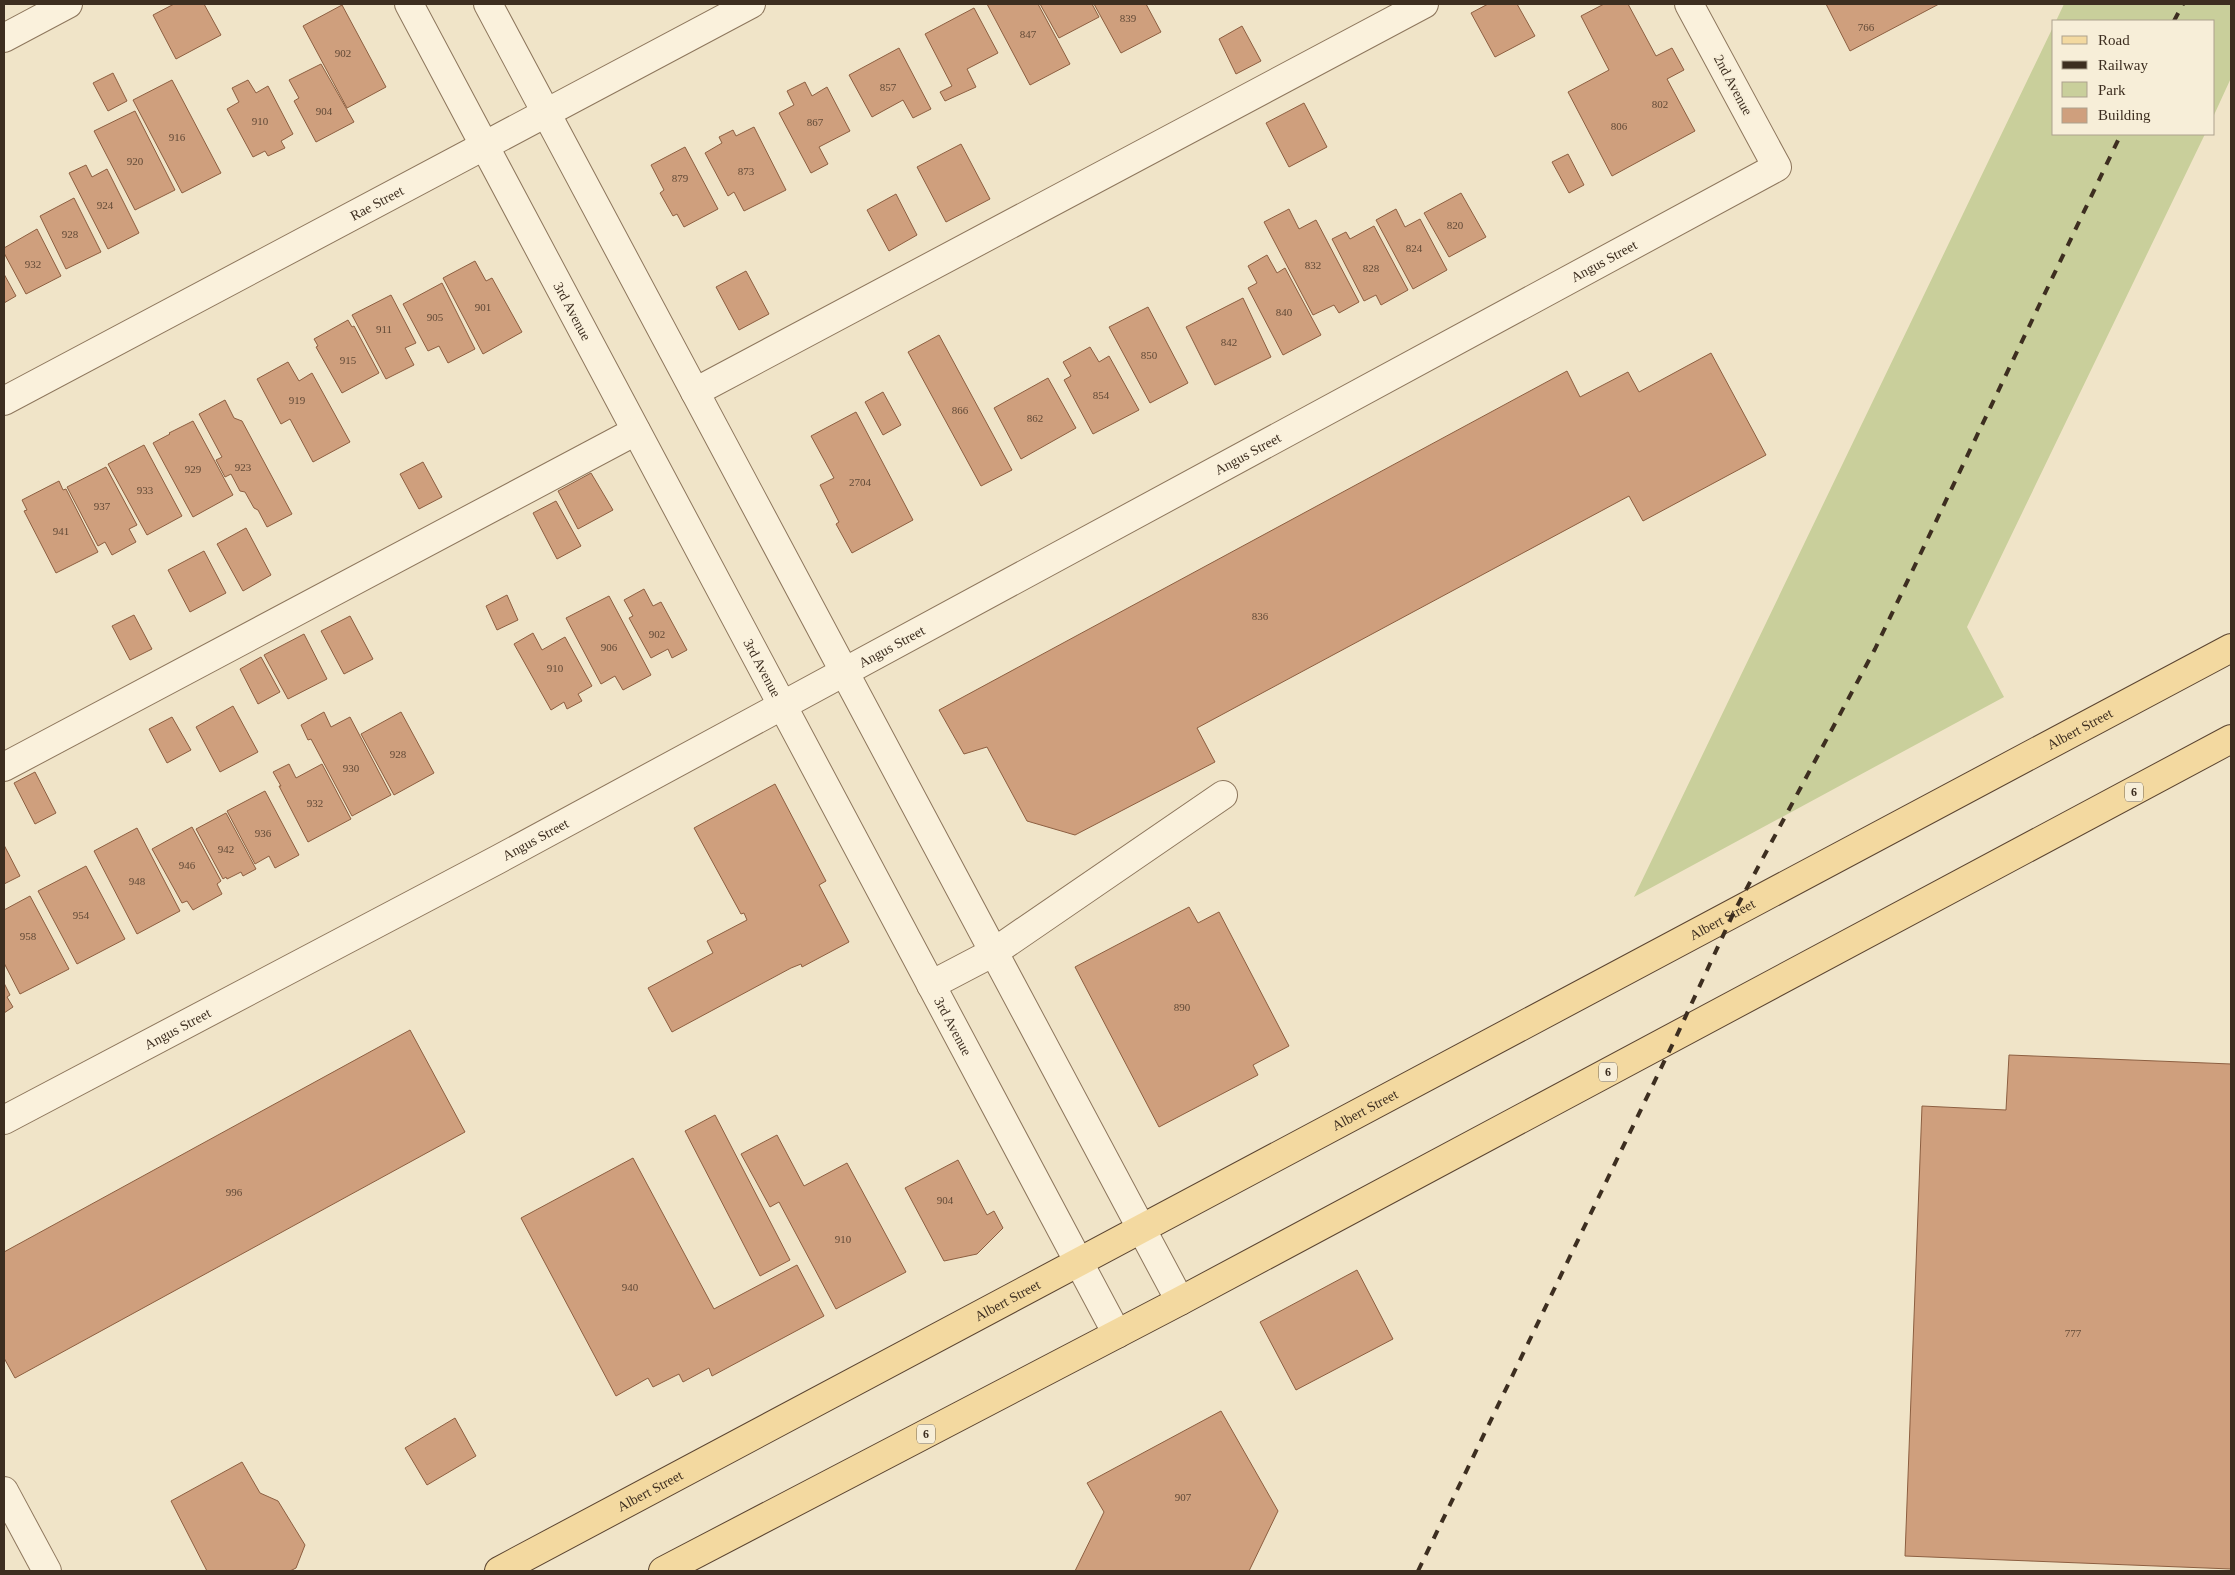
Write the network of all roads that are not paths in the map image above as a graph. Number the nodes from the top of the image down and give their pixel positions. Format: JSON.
{"nodes":[{"id":1,"x":68,"y":4,"type":"edge"},
{"id":2,"x":409,"y":4,"type":"edge"},
{"id":3,"x":488,"y":4,"type":"edge"},
{"id":4,"x":751,"y":4,"type":"edge"},
{"id":5,"x":1424,"y":4,"type":"edge"},
{"id":6,"x":1689,"y":4,"type":"edge"},
{"id":7,"x":4,"y":38,"type":"edge"},
{"id":8,"x":546,"y":112,"type":"junction"},
{"id":9,"x":484,"y":145,"type":"junction"},
{"id":10,"x":1777,"y":167,"type":"joint"},
{"id":11,"x":695,"y":392,"type":"junction"},
{"id":12,"x":4,"y":401,"type":"edge"},
{"id":13,"x":636,"y":431,"type":"junction"},
{"id":14,"x":2231,"y":648,"type":"edge"},
{"id":15,"x":844,"y":671,"type":"junction"},
{"id":16,"x":782,"y":706,"type":"junction"},
{"id":17,"x":2231,"y":740,"type":"edge"},
{"id":18,"x":4,"y":767,"type":"edge"},
{"id":19,"x":1223,"y":794,"type":"dead end"},
{"id":20,"x":994,"y":952,"type":"junction"},
{"id":21,"x":931,"y":985,"type":"junction"},
{"id":22,"x":4,"y":1120,"type":"edge"},
{"id":23,"x":1141,"y":1230,"type":"junction"},
{"id":24,"x":1078,"y":1262,"type":"junction"},
{"id":25,"x":1180,"y":1301,"type":"junction"},
{"id":26,"x":1117,"y":1334,"type":"junction"},
{"id":27,"x":4,"y":1491,"type":"edge"},
{"id":28,"x":47,"y":1571,"type":"edge"},
{"id":29,"x":499,"y":1571,"type":"edge"},
{"id":30,"x":663,"y":1571,"type":"edge"}],
"edges":[{"from":1,"to":7,"type":"street"},
{"from":2,"to":9,"type":"street","name":"3rd Avenue"},
{"from":3,"to":8,"type":"street"},
{"from":4,"to":8,"type":"street","name":"Rae Street"},
{"from":5,"to":11,"type":"street"},
{"from":6,"to":10,"type":"street","name":"2nd Avenue"},
{"from":8,"to":9,"type":"street","name":"Rae Street"},
{"from":8,"to":11,"type":"street"},
{"from":9,"to":12,"type":"street","name":"Rae Street"},
{"from":9,"to":13,"type":"street","name":"3rd Avenue"},
{"from":10,"to":15,"type":"street","name":"Angus Street"},
{"from":11,"to":15,"type":"street"},
{"from":13,"to":16,"type":"street","name":"3rd Avenue"},
{"from":13,"to":18,"type":"street"},
{"from":14,"to":23,"type":"main road","name":"Albert Street"},
{"from":15,"to":16,"type":"street","name":"Angus Street"},
{"from":15,"to":20,"type":"street"},
{"from":16,"to":21,"type":"street","name":"3rd Avenue"},
{"from":16,"to":22,"type":"street","name":"Angus Street"},
{"from":17,"to":25,"type":"main road","number":"6"},
{"from":19,"to":20,"type":"street"},
{"from":20,"to":21,"type":"street"},
{"from":20,"to":23,"type":"street"},
{"from":21,"to":24,"type":"street","name":"3rd Avenue"},
{"from":23,"to":24,"type":"main road","name":"Albert Street"},
{"from":23,"to":25,"type":"street"},
{"from":24,"to":26,"type":"street","name":"3rd Avenue"},
{"from":24,"to":29,"type":"main road","name":"Albert Street"},
{"from":25,"to":26,"type":"main road","number":"6"},
{"from":26,"to":30,"type":"main road","number":"6"},
{"from":27,"to":28,"type":"street"}]}
